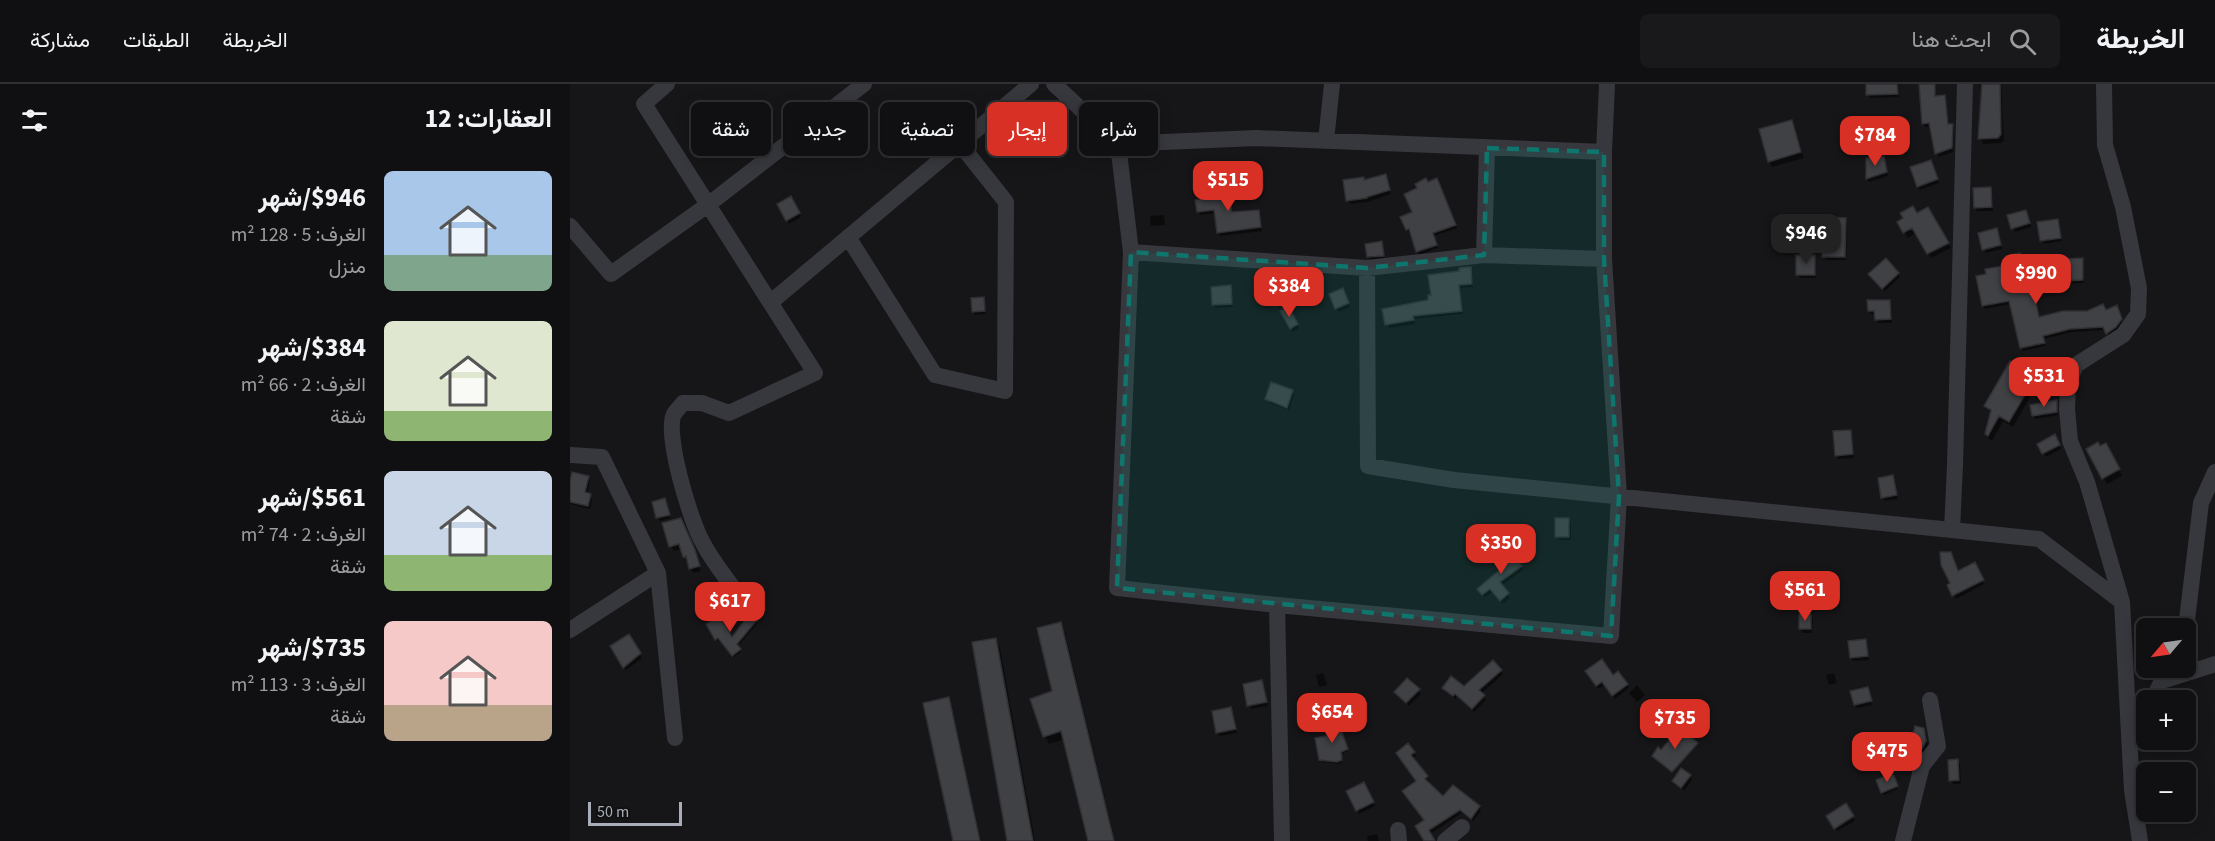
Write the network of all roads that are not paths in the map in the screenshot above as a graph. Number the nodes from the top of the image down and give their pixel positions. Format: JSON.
{"nodes":[{"id":1,"x":667,"y":84,"type":"edge"},
{"id":2,"x":864,"y":84,"type":"edge"},
{"id":3,"x":1031,"y":84,"type":"edge"},
{"id":4,"x":1054,"y":84,"type":"edge"},
{"id":5,"x":1332,"y":84,"type":"edge"},
{"id":6,"x":1607,"y":84,"type":"edge"},
{"id":7,"x":1965,"y":84,"type":"edge"},
{"id":8,"x":2104,"y":84,"type":"edge"},
{"id":9,"x":1079,"y":107,"type":"edge"},
{"id":10,"x":975,"y":131,"type":"edge"},
{"id":11,"x":1326,"y":141,"type":"junction"},
{"id":12,"x":1158,"y":142,"type":"edge"},
{"id":13,"x":1487,"y":148,"type":"junction"},
{"id":14,"x":1604,"y":152,"type":"junction"},
{"id":15,"x":946,"y":156,"type":"edge"},
{"id":16,"x":970,"y":156,"type":"edge"},
{"id":17,"x":1119,"y":156,"type":"edge"},
{"id":18,"x":709,"y":204,"type":"junction"},
{"id":19,"x":570,"y":226,"type":"edge"},
{"id":20,"x":848,"y":237,"type":"junction"},
{"id":21,"x":1131,"y":252,"type":"junction"},
{"id":22,"x":1484,"y":255,"type":"junction"},
{"id":23,"x":1605,"y":259,"type":"junction"},
{"id":24,"x":1366,"y":268,"type":"junction"},
{"id":25,"x":771,"y":302,"type":"junction"},
{"id":26,"x":570,"y":454,"type":"edge"},
{"id":27,"x":2215,"y":472,"type":"edge"},
{"id":28,"x":1619,"y":496,"type":"junction"},
{"id":29,"x":1952,"y":530,"type":"junction"},
{"id":30,"x":657,"y":573,"type":"junction"},
{"id":31,"x":2122,"y":602,"type":"junction"},
{"id":32,"x":1277,"y":605,"type":"junction"},
{"id":33,"x":748,"y":607,"type":"dead end"},
{"id":34,"x":2187,"y":618,"type":"edge"},
{"id":35,"x":570,"y":630,"type":"edge"},
{"id":36,"x":2215,"y":664,"type":"edge"},
{"id":37,"x":2196,"y":668,"type":"edge"},
{"id":38,"x":1930,"y":700,"type":"dead end"},
{"id":39,"x":2136,"y":733,"type":"edge"},
{"id":40,"x":675,"y":738,"type":"dead end"},
{"id":41,"x":2131,"y":743,"type":"junction"},
{"id":42,"x":1462,"y":827,"type":"dead end"},
{"id":43,"x":1282,"y":841,"type":"edge"},
{"id":44,"x":1445,"y":841,"type":"edge"},
{"id":45,"x":1903,"y":841,"type":"edge"},
{"id":46,"x":2140,"y":841,"type":"edge"}],
"edges":[{"from":1,"to":18,"type":"street"},
{"from":2,"to":18,"type":"street"},
{"from":3,"to":10,"type":"street"},
{"from":4,"to":9,"type":"street"},
{"from":5,"to":11,"type":"street"},
{"from":6,"to":14,"type":"street"},
{"from":7,"to":29,"type":"street"},
{"from":8,"to":31,"type":"street"},
{"from":11,"to":12,"type":"street"},
{"from":11,"to":13,"type":"street"},
{"from":13,"to":14,"type":"street"},
{"from":13,"to":22,"type":"street"},
{"from":14,"to":23,"type":"street"},
{"from":15,"to":20,"type":"street"},
{"from":16,"to":20,"type":"street"},
{"from":17,"to":21,"type":"street"},
{"from":18,"to":19,"type":"street"},
{"from":18,"to":25,"type":"street"},
{"from":20,"to":25,"type":"street"},
{"from":21,"to":24,"type":"street"},
{"from":21,"to":32,"type":"street"},
{"from":22,"to":23,"type":"street"},
{"from":22,"to":24,"type":"street"},
{"from":23,"to":28,"type":"street"},
{"from":24,"to":28,"type":"street"},
{"from":25,"to":33,"type":"street"},
{"from":26,"to":30,"type":"street"},
{"from":27,"to":34,"type":"street"},
{"from":28,"to":29,"type":"street"},
{"from":28,"to":32,"type":"street"},
{"from":29,"to":31,"type":"street"},
{"from":30,"to":35,"type":"street"},
{"from":30,"to":40,"type":"street"},
{"from":31,"to":41,"type":"street"},
{"from":32,"to":43,"type":"street"},
{"from":36,"to":37,"type":"street"},
{"from":38,"to":45,"type":"street"},
{"from":39,"to":41,"type":"street"},
{"from":41,"to":46,"type":"street"},
{"from":42,"to":44,"type":"street"}]}
